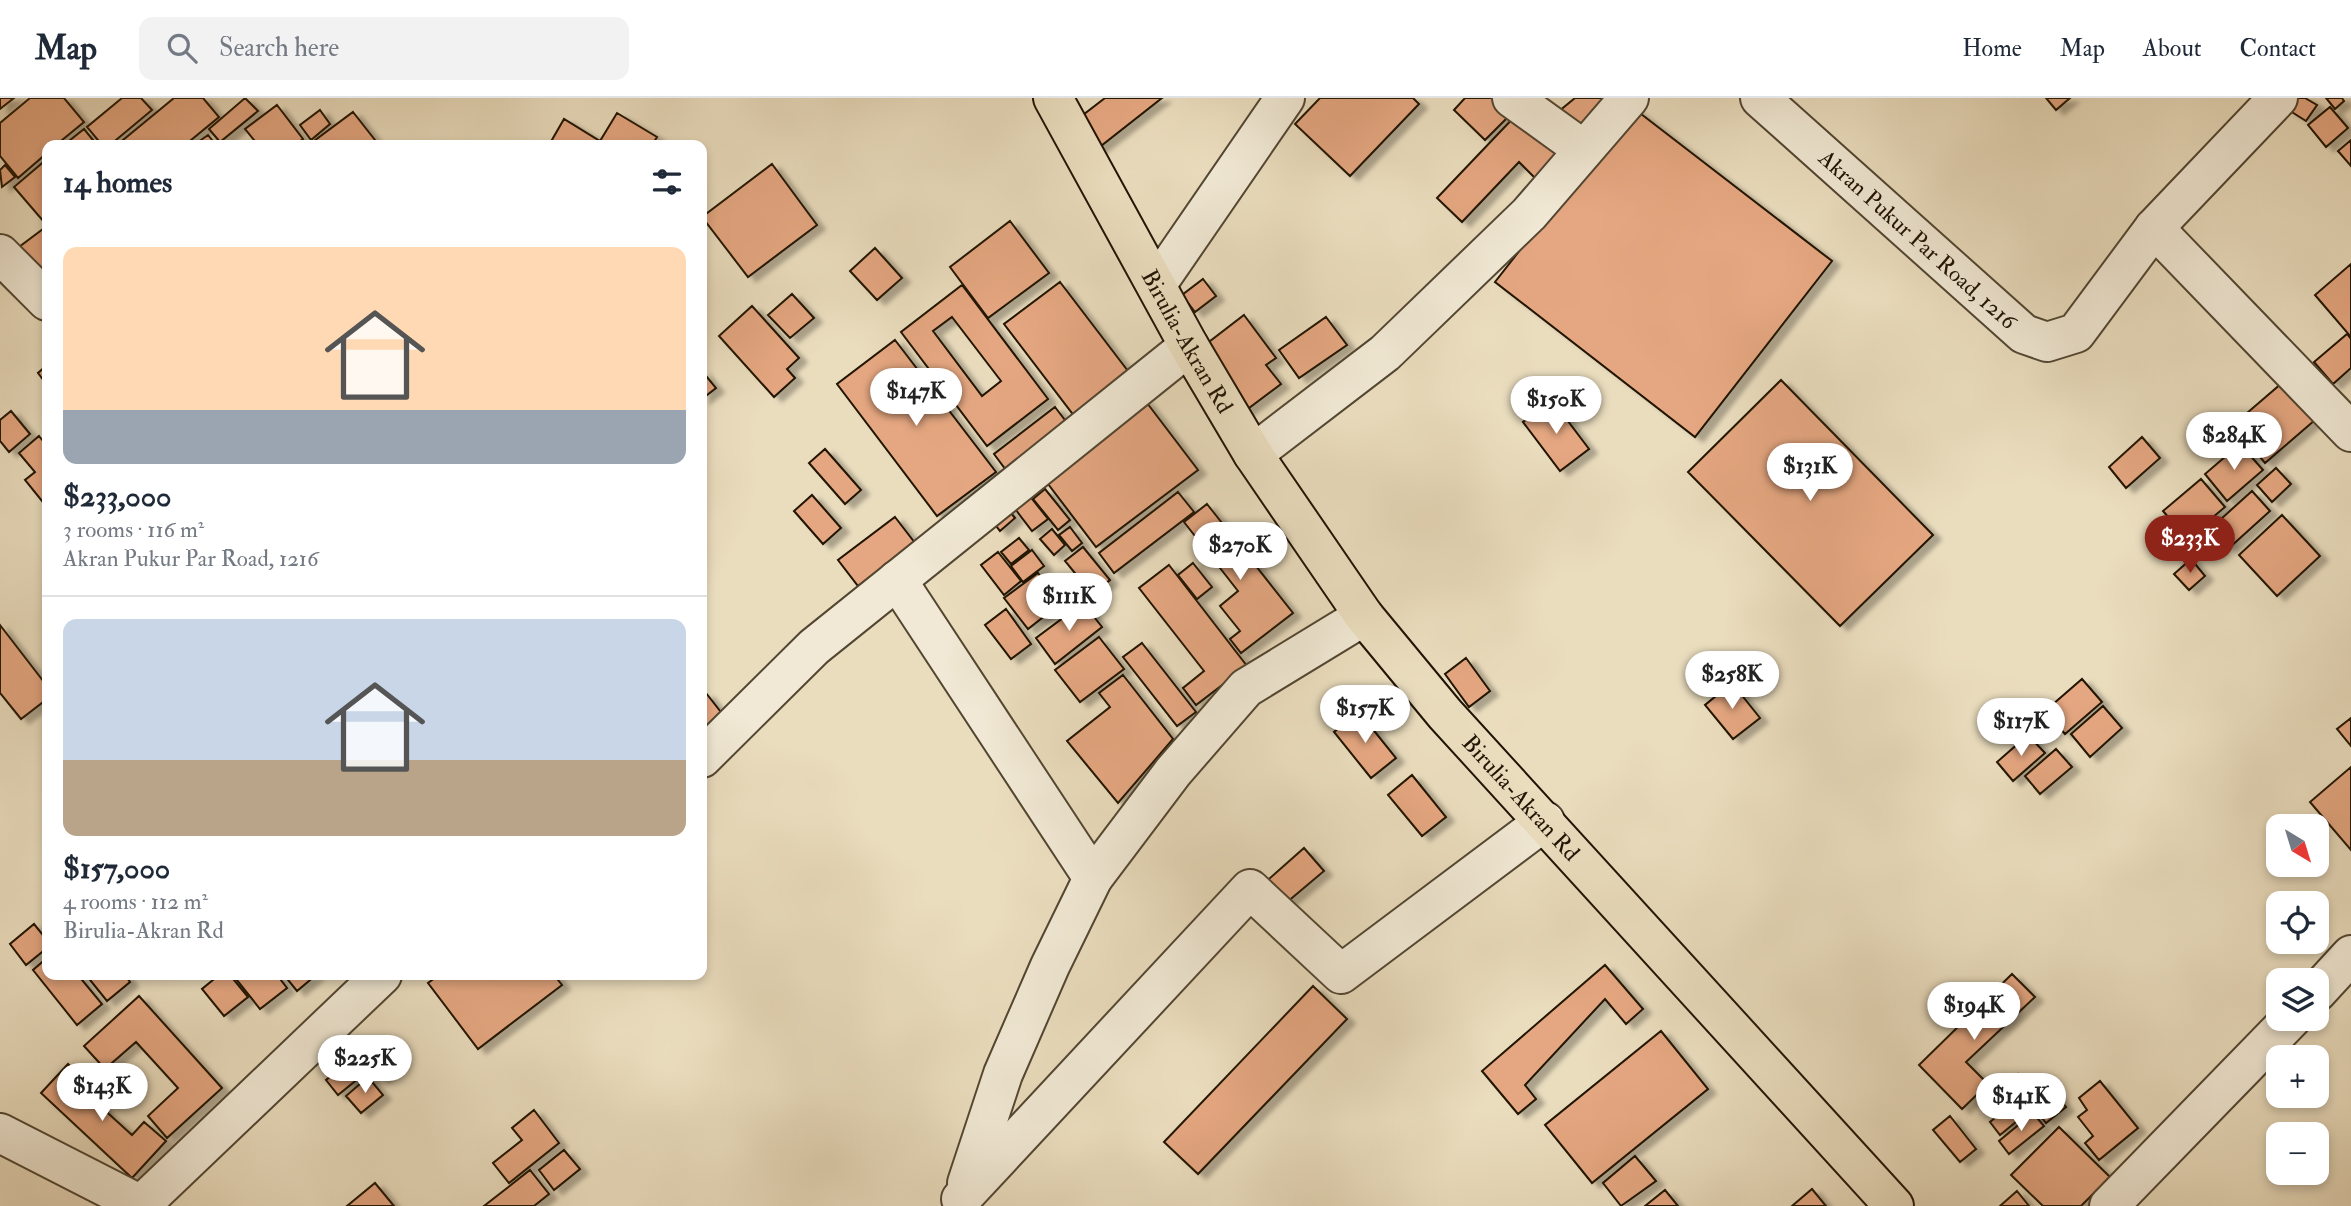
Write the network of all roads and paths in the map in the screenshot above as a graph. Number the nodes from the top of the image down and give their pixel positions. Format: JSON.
{"nodes":[{"id":1,"x":1053,"y":98,"type":"edge"},
{"id":2,"x":1285,"y":98,"type":"edge"},
{"id":3,"x":1512,"y":98,"type":"edge"},
{"id":4,"x":1629,"y":98,"type":"edge"},
{"id":5,"x":1760,"y":98,"type":"edge"},
{"id":6,"x":2278,"y":98,"type":"edge"},
{"id":7,"x":1584,"y":150,"type":"junction"},
{"id":8,"x":2154,"y":228,"type":"junction"},
{"id":9,"x":0,"y":254,"type":"edge"},
{"id":10,"x":1157,"y":284,"type":"junction"},
{"id":11,"x":42,"y":296,"type":"edge"},
{"id":12,"x":1189,"y":346,"type":"junction"},
{"id":13,"x":2351,"y":432,"type":"edge"},
{"id":14,"x":1254,"y":454,"type":"junction"},
{"id":15,"x":897,"y":580,"type":"junction"},
{"id":16,"x":1364,"y":616,"type":"junction"},
{"id":17,"x":707,"y":753,"type":"edge"},
{"id":18,"x":1545,"y":821,"type":"junction"},
{"id":19,"x":1093,"y":878,"type":"junction"},
{"id":20,"x":2351,"y":955,"type":"edge"},
{"id":21,"x":2329,"y":979,"type":"edge"},
{"id":22,"x":377,"y":980,"type":"edge"},
{"id":23,"x":2278,"y":1031,"type":"edge"},
{"id":24,"x":0,"y":1133,"type":"edge"},
{"id":25,"x":958,"y":1202,"type":"edge"},
{"id":26,"x":1894,"y":1206,"type":"edge"},
{"id":27,"x":2109,"y":1206,"type":"edge"}],
"edges":[{"from":1,"to":10,"type":"highway","name":"Birulia-Akran Rd"},
{"from":2,"to":10,"type":"street"},
{"from":3,"to":7,"type":"street"},
{"from":4,"to":7,"type":"street"},
{"from":5,"to":8,"type":"street","name":"Akran Pukur Par Road, 1216"},
{"from":6,"to":8,"type":"street","name":"Akran Pukur Par Road, 1216"},
{"from":7,"to":14,"type":"street"},
{"from":8,"to":13,"type":"street"},
{"from":9,"to":11,"type":"street"},
{"from":10,"to":12,"type":"highway","name":"Birulia-Akran Rd"},
{"from":12,"to":14,"type":"highway","name":"Birulia-Akran Rd"},
{"from":12,"to":15,"type":"street"},
{"from":14,"to":16,"type":"highway","name":"Birulia-Akran Rd"},
{"from":15,"to":17,"type":"street"},
{"from":15,"to":19,"type":"street"},
{"from":16,"to":18,"type":"highway","name":"Birulia-Akran Rd"},
{"from":16,"to":19,"type":"street"},
{"from":18,"to":25,"type":"street"},
{"from":18,"to":26,"type":"highway","name":"Birulia-Akran Rd"},
{"from":19,"to":25,"type":"street"},
{"from":20,"to":21,"type":"street"},
{"from":22,"to":24,"type":"street"},
{"from":23,"to":27,"type":"street"}]}
